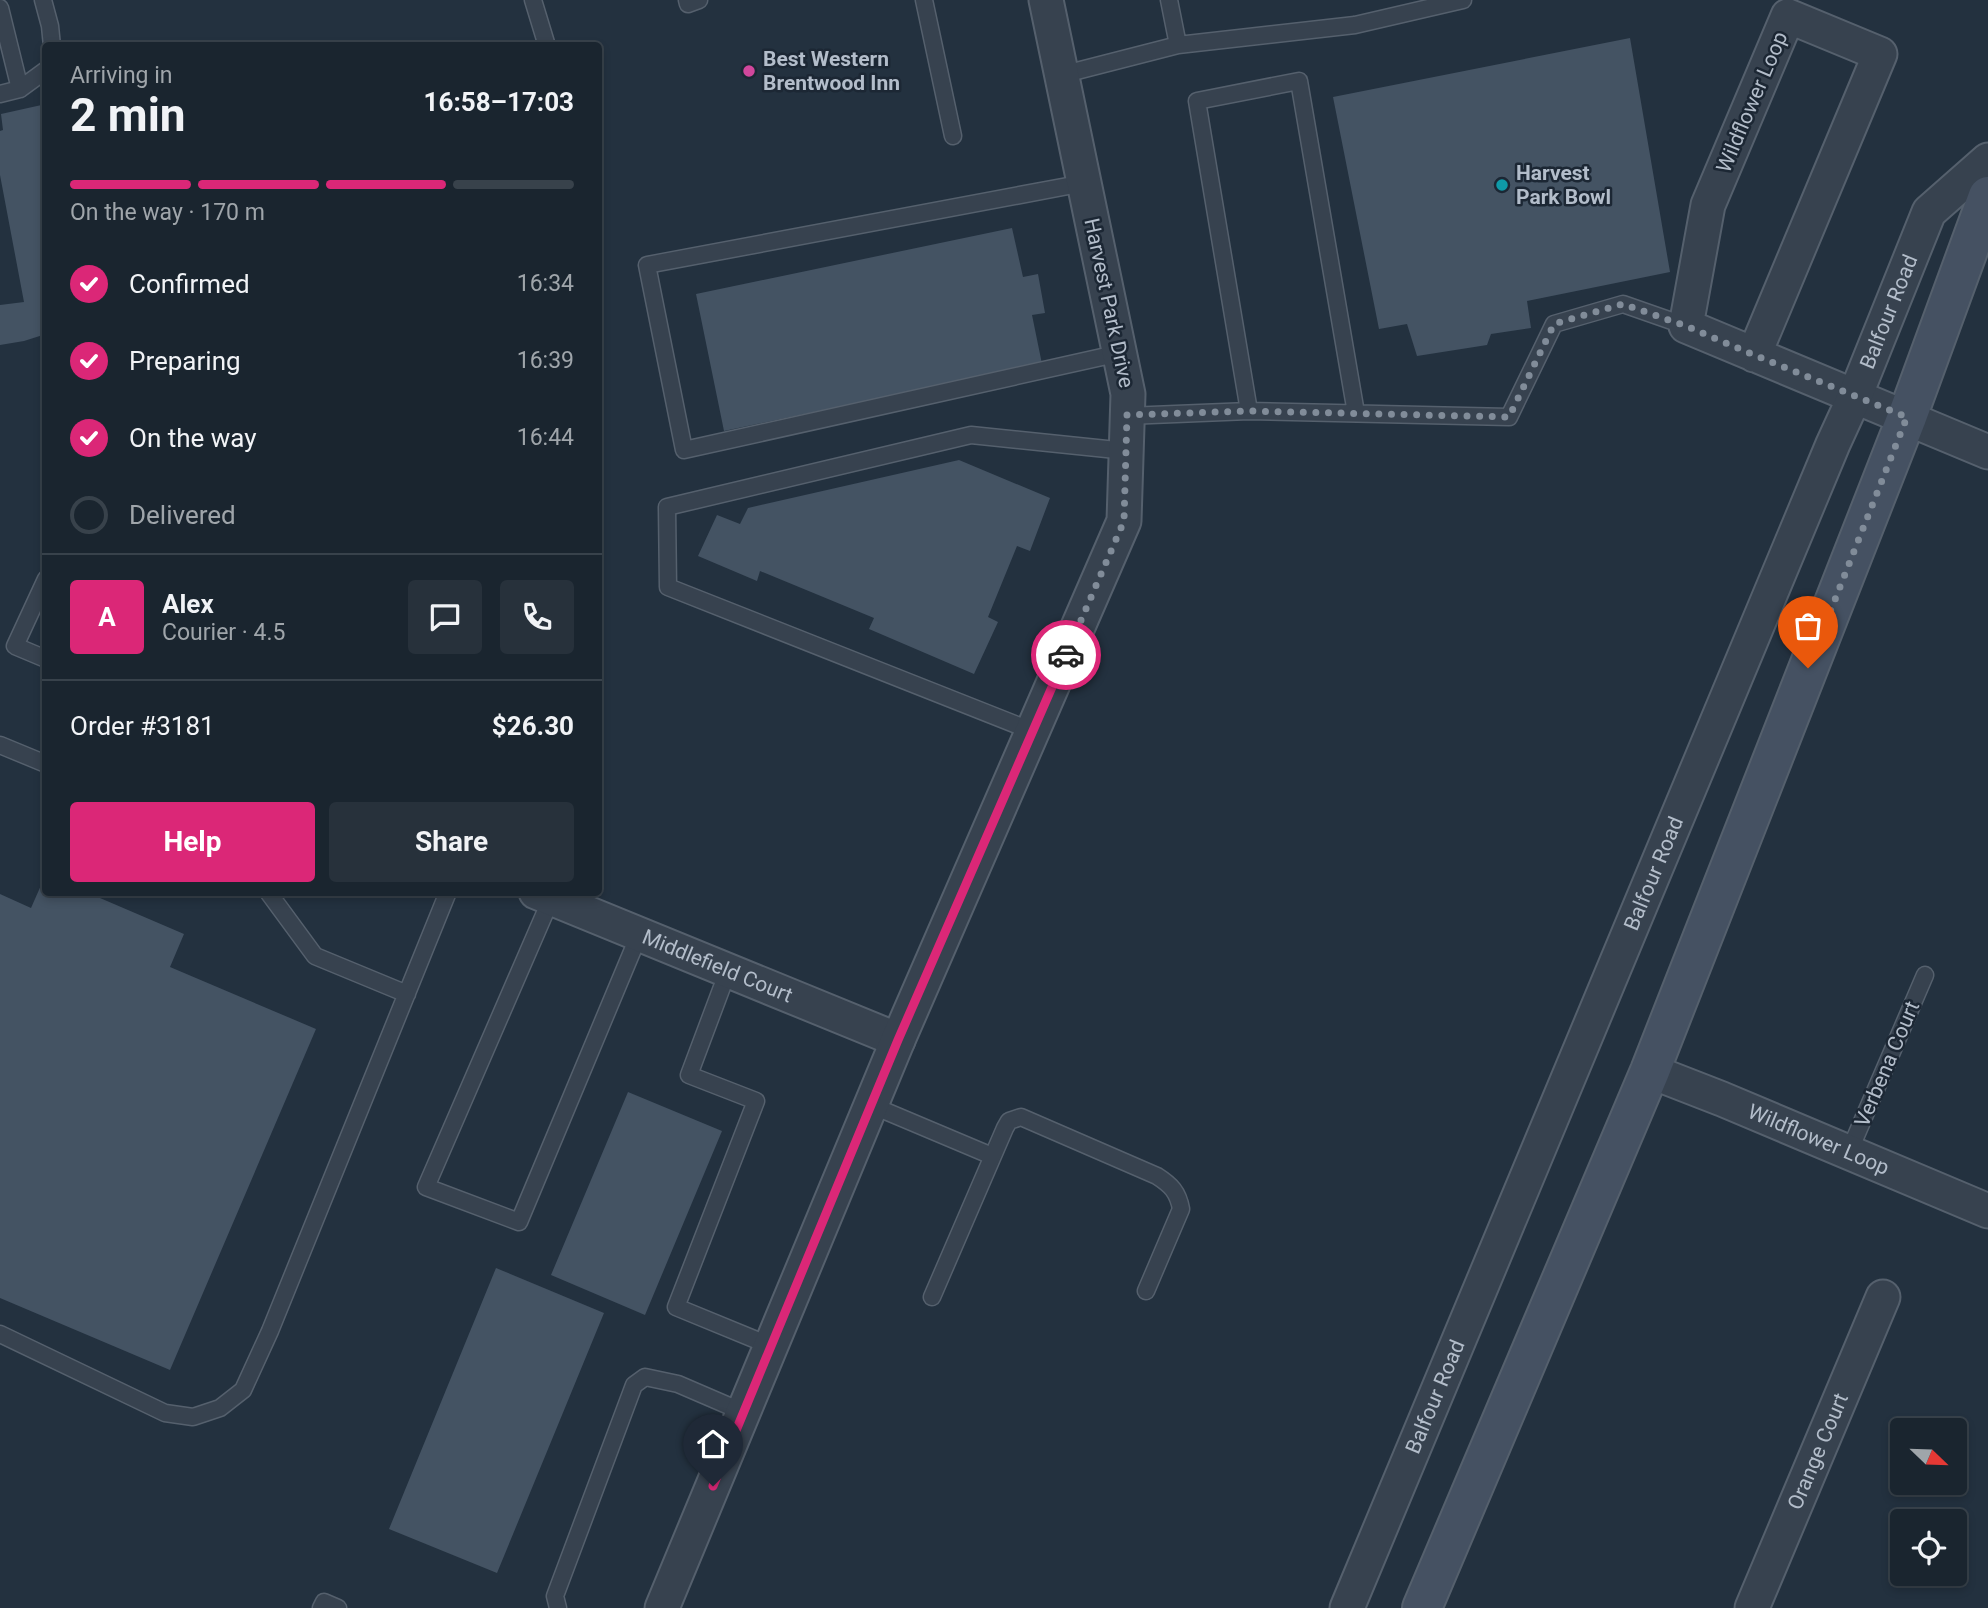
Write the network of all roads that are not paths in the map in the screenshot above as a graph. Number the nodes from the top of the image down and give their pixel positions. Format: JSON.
{"nodes":[{"id":1,"x":43,"y":0,"type":"edge"},
{"id":2,"x":533,"y":0,"type":"edge"},
{"id":3,"x":687,"y":0,"type":"edge"},
{"id":4,"x":699,"y":0,"type":"edge"},
{"id":5,"x":924,"y":0,"type":"edge"},
{"id":6,"x":1046,"y":0,"type":"edge"},
{"id":7,"x":1169,"y":0,"type":"edge"},
{"id":8,"x":1463,"y":0,"type":"edge"},
{"id":9,"x":0,"y":8,"type":"edge"},
{"id":10,"x":52,"y":42,"type":"edge"},
{"id":11,"x":546,"y":42,"type":"edge"},
{"id":12,"x":1178,"y":45,"type":"junction"},
{"id":13,"x":42,"y":73,"type":"edge"},
{"id":14,"x":1061,"y":75,"type":"junction"},
{"id":15,"x":20,"y":89,"type":"junction"},
{"id":16,"x":0,"y":94,"type":"edge"},
{"id":17,"x":953,"y":136,"type":"dead end"},
{"id":18,"x":1988,"y":160,"type":"edge"},
{"id":19,"x":1084,"y":183,"type":"junction"},
{"id":20,"x":1988,"y":196,"type":"edge"},
{"id":21,"x":1686,"y":326,"type":"junction"},
{"id":22,"x":1120,"y":353,"type":"junction"},
{"id":23,"x":1754,"y":355,"type":"junction"},
{"id":24,"x":1855,"y":396,"type":"junction"},
{"id":25,"x":1249,"y":411,"type":"junction"},
{"id":26,"x":1356,"y":413,"type":"junction"},
{"id":27,"x":1127,"y":415,"type":"junction"},
{"id":28,"x":1907,"y":417,"type":"junction"},
{"id":29,"x":1126,"y":451,"type":"junction"},
{"id":30,"x":1988,"y":452,"type":"edge"},
{"id":31,"x":42,"y":588,"type":"edge"},
{"id":32,"x":42,"y":657,"type":"edge"},
{"id":33,"x":1032,"y":731,"type":"junction"},
{"id":34,"x":0,"y":745,"type":"edge"},
{"id":35,"x":42,"y":762,"type":"edge"},
{"id":36,"x":271,"y":896,"type":"edge"},
{"id":37,"x":446,"y":896,"type":"edge"},
{"id":38,"x":544,"y":896,"type":"edge"},
{"id":39,"x":639,"y":934,"type":"junction"},
{"id":40,"x":728,"y":971,"type":"junction"},
{"id":41,"x":1925,"y":975,"type":"dead end"},
{"id":42,"x":407,"y":994,"type":"junction"},
{"id":43,"x":898,"y":1040,"type":"junction"},
{"id":44,"x":1650,"y":1071,"type":"junction"},
{"id":45,"x":871,"y":1105,"type":"junction"},
{"id":46,"x":1849,"y":1152,"type":"junction"},
{"id":47,"x":992,"y":1156,"type":"junction"},
{"id":48,"x":1988,"y":1210,"type":"edge"},
{"id":49,"x":1146,"y":1291,"type":"dead end"},
{"id":50,"x":932,"y":1297,"type":"dead end"},
{"id":51,"x":1883,"y":1297,"type":"dead end"},
{"id":52,"x":0,"y":1334,"type":"edge"},
{"id":53,"x":771,"y":1346,"type":"junction"},
{"id":54,"x":743,"y":1412,"type":"junction"},
{"id":55,"x":321,"y":1608,"type":"edge"},
{"id":56,"x":338,"y":1608,"type":"edge"},
{"id":57,"x":558,"y":1608,"type":"edge"},
{"id":58,"x":662,"y":1608,"type":"edge"},
{"id":59,"x":1347,"y":1608,"type":"edge"},
{"id":60,"x":1422,"y":1608,"type":"edge"},
{"id":61,"x":1752,"y":1608,"type":"edge"}],
"edges":[{"from":1,"to":10,"type":"lane"},
{"from":2,"to":11,"type":"lane"},
{"from":3,"to":4,"type":"lane"},
{"from":5,"to":17,"type":"lane"},
{"from":6,"to":14,"type":"street","name":"Harvest Park Drive"},
{"from":7,"to":12,"type":"lane"},
{"from":8,"to":12,"type":"lane"},
{"from":9,"to":15,"type":"lane"},
{"from":12,"to":14,"type":"lane"},
{"from":13,"to":15,"type":"lane"},
{"from":14,"to":19,"type":"street","name":"Harvest Park Drive"},
{"from":15,"to":16,"type":"lane"},
{"from":18,"to":24,"type":"street","name":"Balfour Road"},
{"from":19,"to":22,"type":"street","name":"Harvest Park Drive"},
{"from":19,"to":22,"type":"lane"},
{"from":20,"to":28,"type":"street"},
{"from":21,"to":23,"type":"street"},
{"from":21,"to":23,"type":"street","name":"Wildflower Loop"},
{"from":21,"to":26,"type":"lane"},
{"from":22,"to":27,"type":"street","name":"Harvest Park Drive"},
{"from":23,"to":24,"type":"street"},
{"from":24,"to":28,"type":"street"},
{"from":24,"to":59,"type":"street","name":"Balfour Road"},
{"from":25,"to":26,"type":"lane"},
{"from":25,"to":26,"type":"lane"},
{"from":25,"to":27,"type":"lane"},
{"from":27,"to":29,"type":"street","name":"Harvest Park Drive"},
{"from":28,"to":30,"type":"street"},
{"from":28,"to":44,"type":"street"},
{"from":29,"to":33,"type":"street","name":"Harvest Park Drive"},
{"from":29,"to":33,"type":"lane"},
{"from":31,"to":32,"type":"lane"},
{"from":33,"to":43,"type":"street","name":"Harvest Park Drive"},
{"from":34,"to":35,"type":"lane"},
{"from":36,"to":42,"type":"lane"},
{"from":37,"to":42,"type":"lane"},
{"from":38,"to":39,"type":"street","name":"Middlefield Court"},
{"from":38,"to":39,"type":"lane"},
{"from":39,"to":40,"type":"street","name":"Middlefield Court"},
{"from":40,"to":43,"type":"street","name":"Middlefield Court"},
{"from":40,"to":53,"type":"lane"},
{"from":41,"to":46,"type":"lane","name":"Verbena Court"},
{"from":42,"to":52,"type":"lane"},
{"from":43,"to":45,"type":"street","name":"Harvest Park Drive"},
{"from":44,"to":46,"type":"street","name":"Wildflower Loop"},
{"from":44,"to":60,"type":"street"},
{"from":45,"to":47,"type":"lane"},
{"from":45,"to":53,"type":"street","name":"Harvest Park Drive"},
{"from":46,"to":48,"type":"street","name":"Wildflower Loop"},
{"from":47,"to":49,"type":"lane"},
{"from":47,"to":50,"type":"lane"},
{"from":51,"to":61,"type":"street","name":"Orange Court"},
{"from":53,"to":54,"type":"street","name":"Harvest Park Drive"},
{"from":54,"to":57,"type":"lane"},
{"from":54,"to":58,"type":"street","name":"Harvest Park Drive"},
{"from":55,"to":56,"type":"lane"}]}
